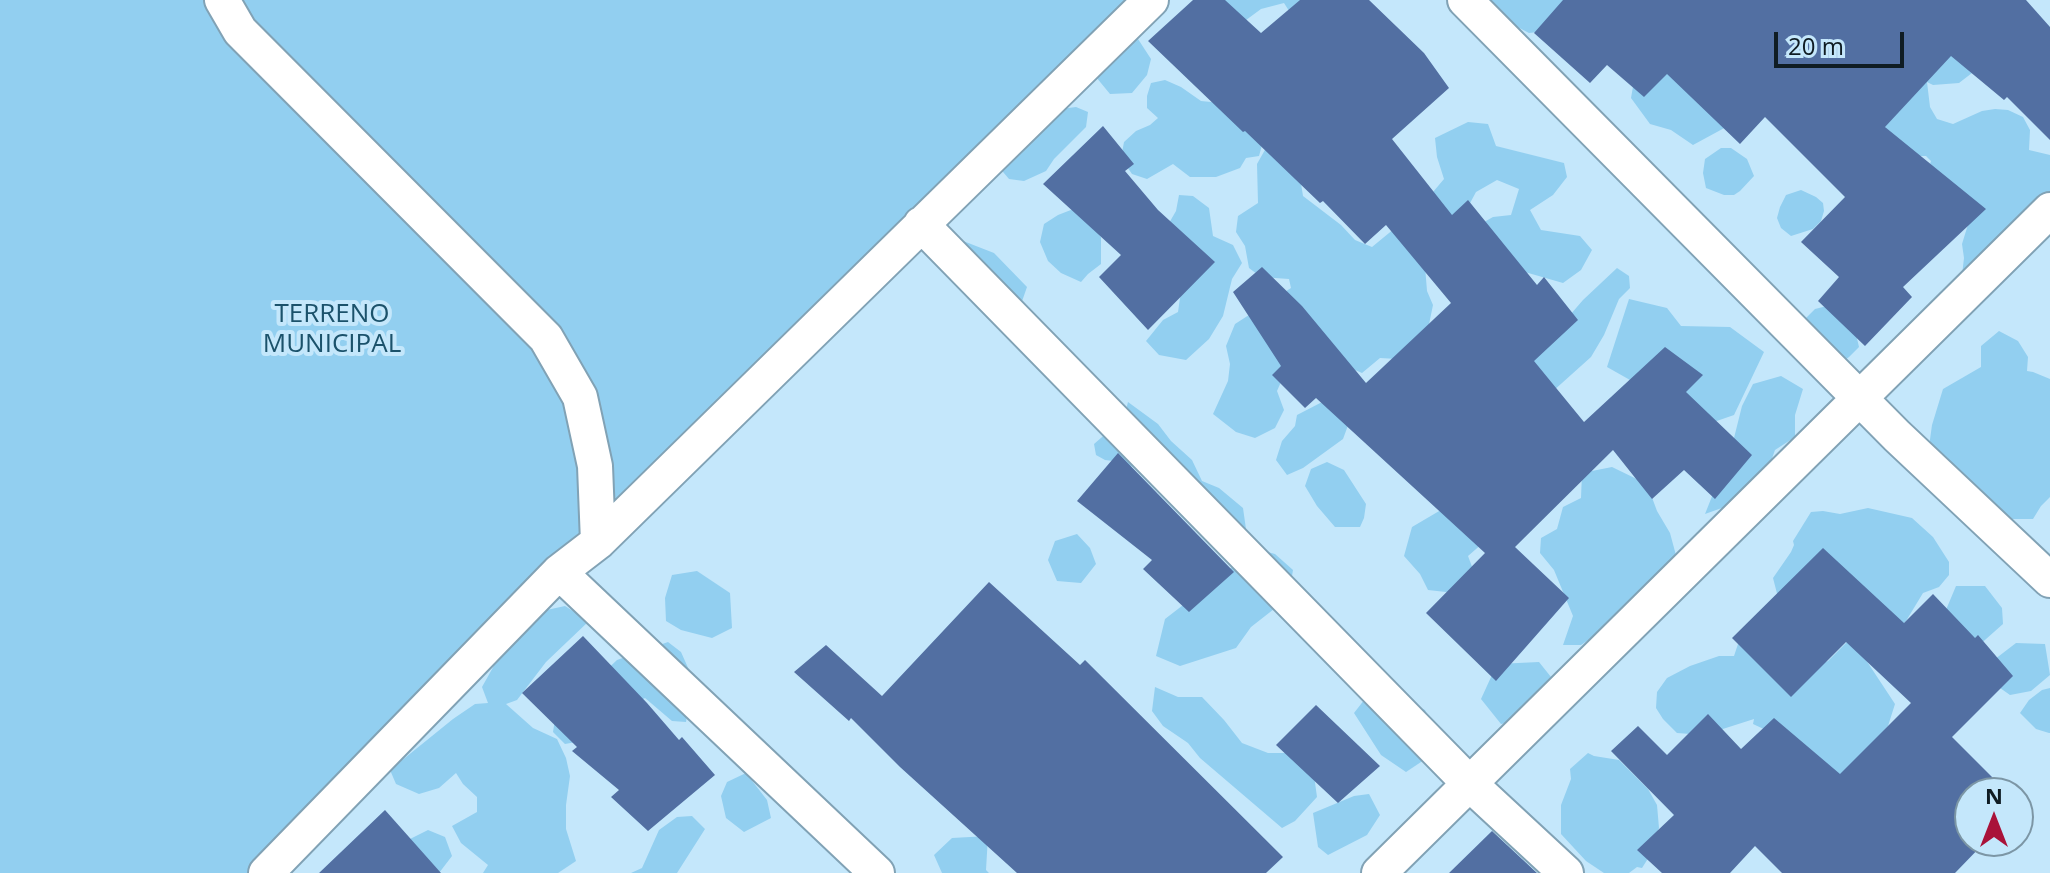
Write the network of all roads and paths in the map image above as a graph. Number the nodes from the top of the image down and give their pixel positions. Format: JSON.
{"nodes":[{"id":1,"x":222,"y":0,"type":"edge"},
{"id":2,"x":1151,"y":0,"type":"edge"},
{"id":3,"x":1465,"y":0,"type":"edge"},
{"id":4,"x":2050,"y":210,"type":"edge"},
{"id":5,"x":921,"y":224,"type":"junction"},
{"id":6,"x":1860,"y":398,"type":"junction"},
{"id":7,"x":598,"y":542,"type":"junction"},
{"id":8,"x":559,"y":572,"type":"junction"},
{"id":9,"x":2050,"y":580,"type":"edge"},
{"id":10,"x":1470,"y":784,"type":"junction"},
{"id":11,"x":266,"y":873,"type":"edge"},
{"id":12,"x":877,"y":873,"type":"edge"},
{"id":13,"x":1379,"y":873,"type":"edge"},
{"id":14,"x":1566,"y":873,"type":"edge"}],
"edges":[{"from":1,"to":7,"type":"street"},
{"from":2,"to":5,"type":"street"},
{"from":3,"to":6,"type":"street"},
{"from":4,"to":6,"type":"street"},
{"from":5,"to":7,"type":"street"},
{"from":5,"to":10,"type":"street"},
{"from":6,"to":9,"type":"street"},
{"from":6,"to":10,"type":"street"},
{"from":7,"to":8,"type":"street"},
{"from":8,"to":11,"type":"street"},
{"from":8,"to":12,"type":"street"},
{"from":10,"to":13,"type":"street"},
{"from":10,"to":14,"type":"street"}]}
